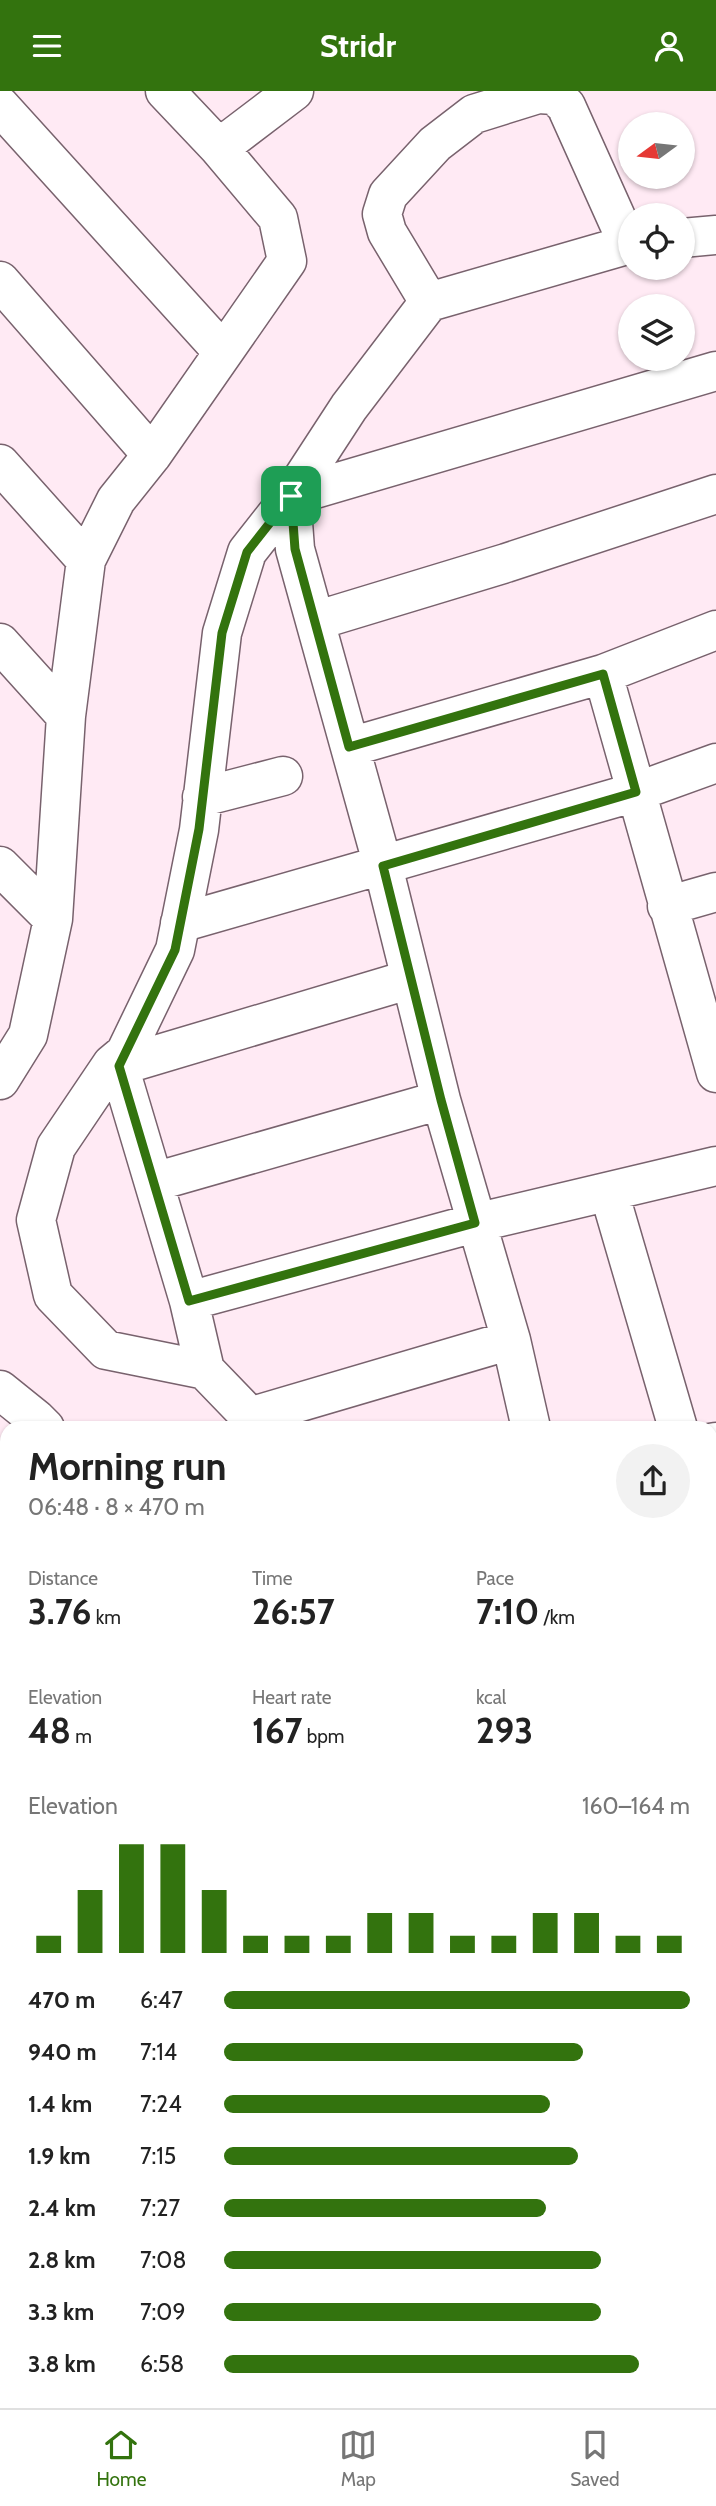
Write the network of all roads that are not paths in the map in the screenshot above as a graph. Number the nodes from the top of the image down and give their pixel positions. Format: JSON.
{"nodes":[{"id":1,"x":165,"y":91,"type":"edge"},
{"id":2,"x":294,"y":91,"type":"edge"},
{"id":3,"x":0,"y":106,"type":"edge"},
{"id":4,"x":219,"y":148,"type":"junction"},
{"id":5,"x":618,"y":220,"type":"edge"},
{"id":6,"x":716,"y":235,"type":"edge"},
{"id":7,"x":695,"y":237,"type":"edge"},
{"id":8,"x":618,"y":247,"type":"edge"},
{"id":9,"x":0,"y":281,"type":"edge"},
{"id":10,"x":429,"y":302,"type":"junction"},
{"id":11,"x":223,"y":352,"type":"junction"},
{"id":12,"x":716,"y":371,"type":"edge"},
{"id":13,"x":152,"y":455,"type":"junction"},
{"id":14,"x":0,"y":464,"type":"edge"},
{"id":15,"x":716,"y":493,"type":"edge"},
{"id":16,"x":291,"y":496,"type":"junction"},
{"id":17,"x":86,"y":560,"type":"junction"},
{"id":18,"x":315,"y":621,"type":"junction"},
{"id":19,"x":716,"y":629,"type":"edge"},
{"id":20,"x":0,"y":643,"type":"edge"},
{"id":21,"x":603,"y":674,"type":"junction"},
{"id":22,"x":66,"y":716,"type":"junction"},
{"id":23,"x":349,"y":747,"type":"junction"},
{"id":24,"x":716,"y":763,"type":"edge"},
{"id":25,"x":284,"y":776,"type":"dead end"},
{"id":26,"x":636,"y":792,"type":"junction"},
{"id":27,"x":202,"y":797,"type":"junction"},
{"id":28,"x":0,"y":866,"type":"edge"},
{"id":29,"x":383,"y":866,"type":"junction"},
{"id":30,"x":716,"y":892,"type":"edge"},
{"id":31,"x":667,"y":906,"type":"junction"},
{"id":32,"x":53,"y":919,"type":"junction"},
{"id":33,"x":180,"y":923,"type":"junction"},
{"id":34,"x":411,"y":979,"type":"junction"},
{"id":35,"x":706,"y":994,"type":"edge"},
{"id":36,"x":121,"y":1060,"type":"junction"},
{"id":37,"x":716,"y":1073,"type":"edge"},
{"id":38,"x":0,"y":1080,"type":"edge"},
{"id":39,"x":441,"y":1100,"type":"junction"},
{"id":40,"x":716,"y":1166,"type":"edge"},
{"id":41,"x":154,"y":1182,"type":"junction"},
{"id":42,"x":609,"y":1192,"type":"junction"},
{"id":43,"x":475,"y":1223,"type":"junction"},
{"id":44,"x":189,"y":1301,"type":"junction"},
{"id":45,"x":511,"y":1340,"type":"junction"},
{"id":46,"x":205,"y":1370,"type":"junction"},
{"id":47,"x":0,"y":1390,"type":"edge"},
{"id":48,"x":37,"y":1421,"type":"edge"},
{"id":49,"x":253,"y":1421,"type":"edge"},
{"id":50,"x":261,"y":1421,"type":"edge"},
{"id":51,"x":529,"y":1421,"type":"edge"},
{"id":52,"x":676,"y":1421,"type":"edge"}],
"edges":[{"from":1,"to":4,"type":"street"},
{"from":2,"to":4,"type":"street"},
{"from":3,"to":11,"type":"street"},
{"from":4,"to":11,"type":"street"},
{"from":5,"to":10,"type":"street"},
{"from":6,"to":7,"type":"street"},
{"from":8,"to":10,"type":"street"},
{"from":9,"to":13,"type":"street"},
{"from":10,"to":16,"type":"street"},
{"from":11,"to":13,"type":"street"},
{"from":12,"to":16,"type":"street"},
{"from":13,"to":17,"type":"street"},
{"from":14,"to":17,"type":"street"},
{"from":15,"to":18,"type":"street"},
{"from":16,"to":18,"type":"street"},
{"from":16,"to":27,"type":"street"},
{"from":17,"to":22,"type":"street"},
{"from":18,"to":23,"type":"street"},
{"from":19,"to":21,"type":"street"},
{"from":20,"to":22,"type":"street"},
{"from":21,"to":23,"type":"street"},
{"from":21,"to":26,"type":"street"},
{"from":22,"to":32,"type":"street"},
{"from":23,"to":29,"type":"street"},
{"from":24,"to":26,"type":"street"},
{"from":25,"to":27,"type":"street"},
{"from":26,"to":29,"type":"street"},
{"from":26,"to":31,"type":"street"},
{"from":27,"to":33,"type":"street"},
{"from":28,"to":32,"type":"street"},
{"from":29,"to":33,"type":"street"},
{"from":29,"to":34,"type":"street"},
{"from":30,"to":31,"type":"street"},
{"from":31,"to":35,"type":"street"},
{"from":32,"to":38,"type":"street"},
{"from":33,"to":36,"type":"street"},
{"from":34,"to":36,"type":"street"},
{"from":34,"to":39,"type":"street"},
{"from":35,"to":37,"type":"street"},
{"from":36,"to":41,"type":"street"},
{"from":36,"to":46,"type":"street"},
{"from":39,"to":41,"type":"street"},
{"from":39,"to":43,"type":"street"},
{"from":40,"to":42,"type":"street"},
{"from":41,"to":44,"type":"street"},
{"from":42,"to":43,"type":"street"},
{"from":42,"to":52,"type":"street"},
{"from":43,"to":44,"type":"street"},
{"from":43,"to":45,"type":"street"},
{"from":44,"to":46,"type":"street"},
{"from":45,"to":50,"type":"street"},
{"from":45,"to":51,"type":"street"},
{"from":46,"to":49,"type":"street"},
{"from":47,"to":48,"type":"street"}]}
